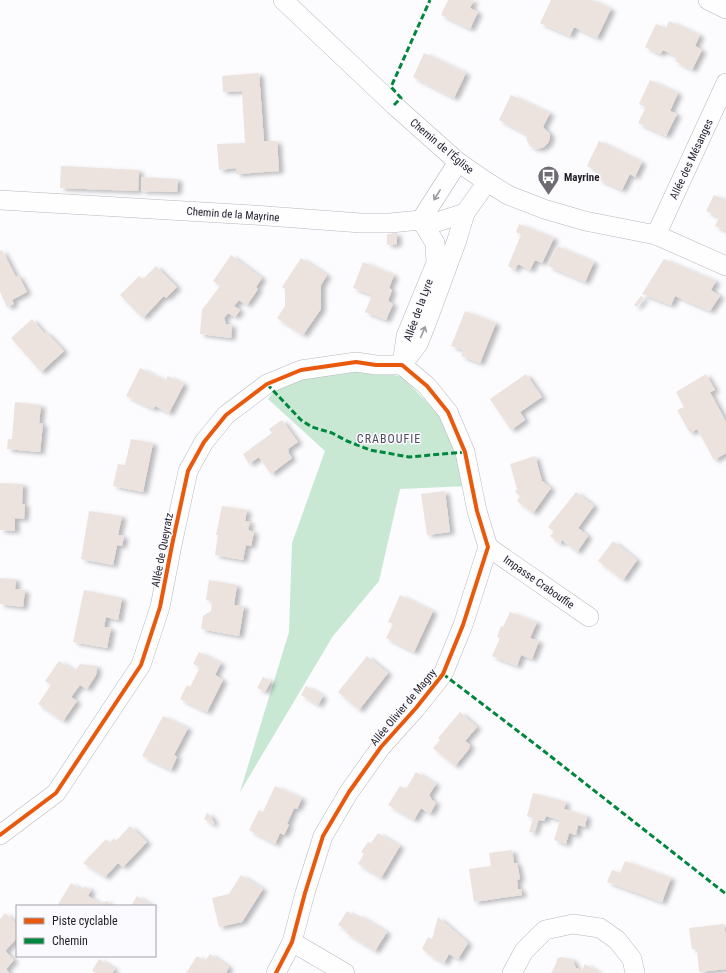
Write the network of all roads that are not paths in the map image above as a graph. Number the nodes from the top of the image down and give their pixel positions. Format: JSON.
{"nodes":[{"id":1,"x":283,"y":0,"type":"edge"},
{"id":2,"x":708,"y":0,"type":"edge"},
{"id":3,"x":726,"y":9,"type":"edge"},
{"id":4,"x":726,"y":83,"type":"edge"},
{"id":5,"x":458,"y":162,"type":"junction"},
{"id":6,"x":487,"y":182,"type":"junction"},
{"id":7,"x":0,"y":200,"type":"edge"},
{"id":8,"x":466,"y":213,"type":"junction"},
{"id":9,"x":421,"y":220,"type":"junction"},
{"id":10,"x":656,"y":235,"type":"junction"},
{"id":11,"x":726,"y":266,"type":"edge"},
{"id":12,"x":402,"y":366,"type":"junction"},
{"id":13,"x":488,"y":547,"type":"junction"},
{"id":14,"x":589,"y":617,"type":"dead end"},
{"id":15,"x":0,"y":835,"type":"edge"},
{"id":16,"x":292,"y":942,"type":"junction"},
{"id":17,"x":276,"y":973,"type":"edge"},
{"id":18,"x":345,"y":973,"type":"edge"},
{"id":19,"x":512,"y":973,"type":"edge"},
{"id":20,"x":635,"y":973,"type":"edge"}],
"edges":[{"from":1,"to":5,"type":"street","name":"Chemin de l'Église"},
{"from":2,"to":3,"type":"street"},
{"from":4,"to":10,"type":"street","name":"Allée des Mésanges"},
{"from":5,"to":6,"type":"street","name":"Chemin de l'Église"},
{"from":5,"to":9,"type":"street","one_way":true},
{"from":6,"to":8,"type":"street","name":"Allée de la Lyre"},
{"from":6,"to":10,"type":"street","name":"Chemin de l'Église"},
{"from":7,"to":9,"type":"street","name":"Chemin de la Mayrine"},
{"from":8,"to":9,"type":"street","name":"Chemin de la Mayrine"},
{"from":12,"to":8,"type":"street","name":"Allée de la Lyre","one_way":true},
{"from":9,"to":12,"type":"street","name":"Allée de la Lyre"},
{"from":10,"to":11,"type":"street","name":"Chemin de l'Église"},
{"from":12,"to":13,"type":"street"},
{"from":12,"to":15,"type":"street","name":"Allée de Queyratz"},
{"from":13,"to":14,"type":"street","name":"Impasse Crabouffie"},
{"from":13,"to":16,"type":"street","name":"Allée Olivier de Magny"},
{"from":16,"to":17,"type":"street","name":"Allée Olivier de Magny"},
{"from":16,"to":18,"type":"street"},
{"from":19,"to":20,"type":"street"}]}
